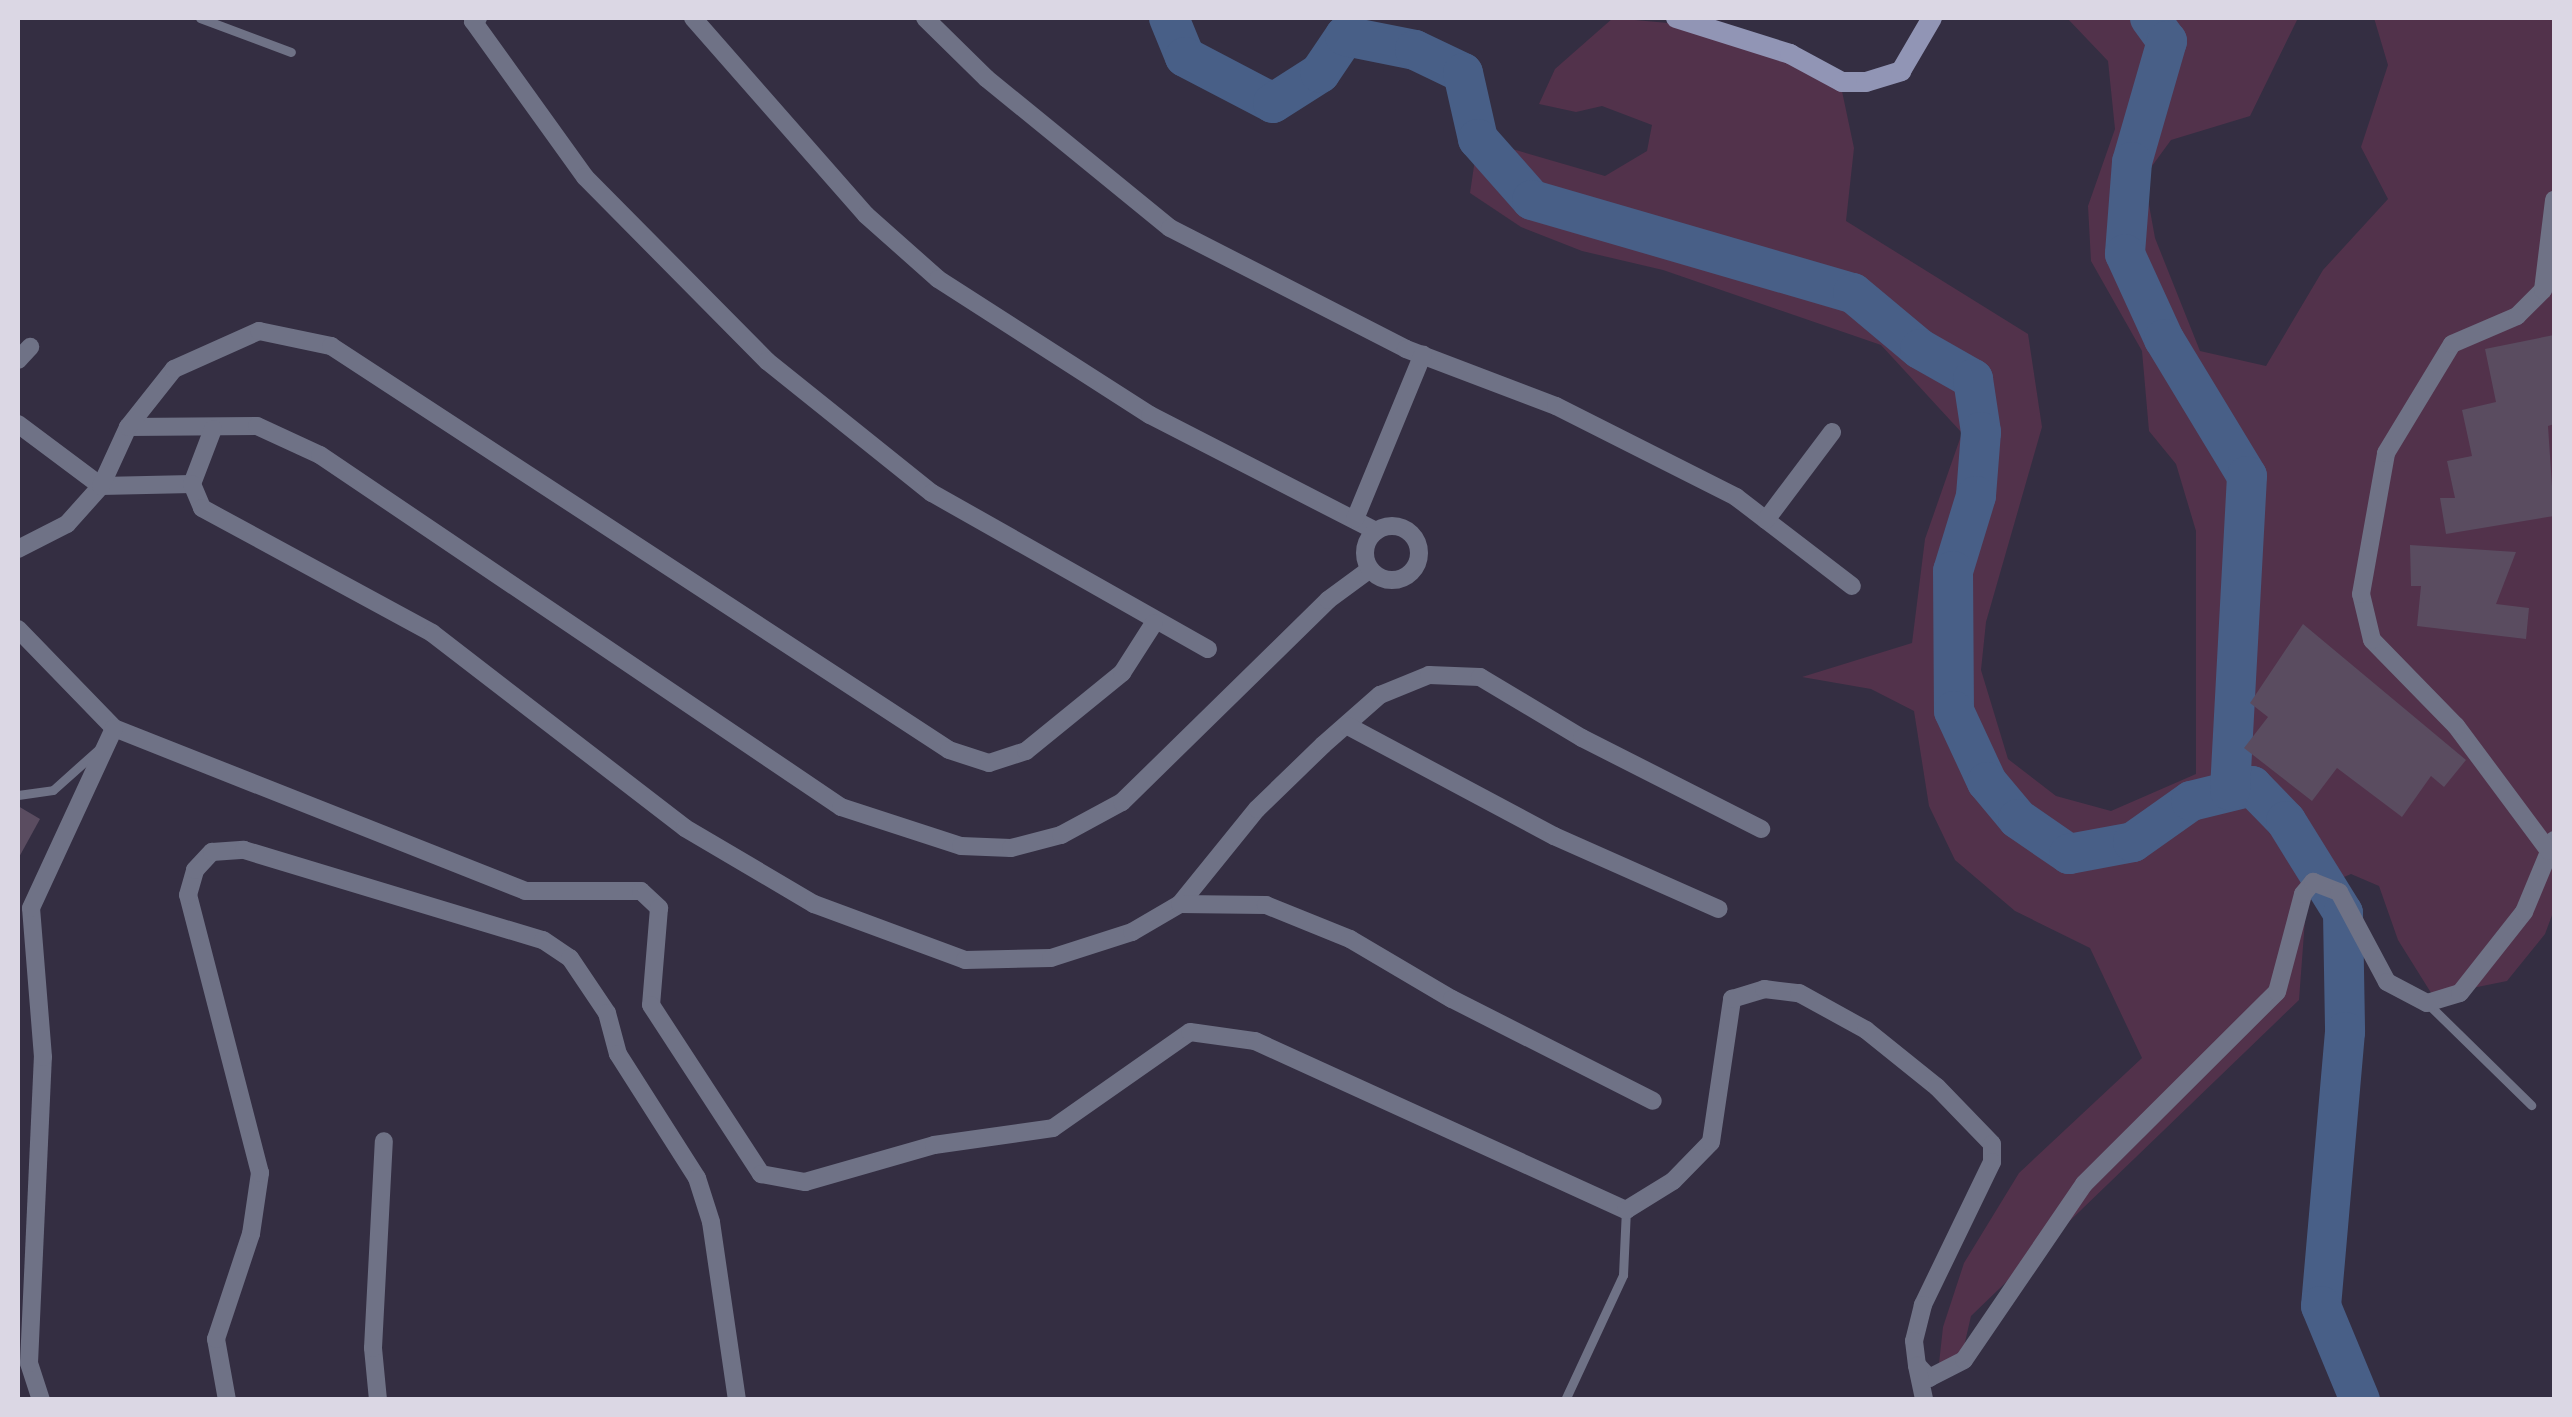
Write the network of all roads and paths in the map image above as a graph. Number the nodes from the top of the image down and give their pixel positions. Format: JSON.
{"nodes":[{"id":1,"x":200,"y":18,"type":"edge"},
{"id":2,"x":478,"y":18,"type":"edge"},
{"id":3,"x":692,"y":18,"type":"edge"},
{"id":4,"x":925,"y":18,"type":"edge"},
{"id":5,"x":1676,"y":18,"type":"edge"},
{"id":6,"x":1932,"y":18,"type":"edge"},
{"id":7,"x":290,"y":52,"type":"dead end"},
{"id":8,"x":2554,"y":200,"type":"edge"},
{"id":9,"x":1423,"y":354,"type":"junction"},
{"id":10,"x":18,"y":424,"type":"edge"},
{"id":11,"x":128,"y":427,"type":"junction"},
{"id":12,"x":213,"y":429,"type":"junction"},
{"id":13,"x":1832,"y":432,"type":"dead end"},
{"id":14,"x":192,"y":484,"type":"junction"},
{"id":15,"x":102,"y":486,"type":"junction"},
{"id":16,"x":1355,"y":519,"type":"junction"},
{"id":17,"x":1766,"y":520,"type":"junction"},
{"id":18,"x":1376,"y":531,"type":"junction"},
{"id":19,"x":18,"y":549,"type":"edge"},
{"id":20,"x":1370,"y":570,"type":"junction"},
{"id":21,"x":1852,"y":586,"type":"dead end"},
{"id":22,"x":1154,"y":624,"type":"junction"},
{"id":23,"x":18,"y":629,"type":"edge"},
{"id":24,"x":1208,"y":649,"type":"dead end"},
{"id":25,"x":1348,"y":726,"type":"junction"},
{"id":26,"x":110,"y":735,"type":"junction"},
{"id":27,"x":18,"y":795,"type":"edge"},
{"id":28,"x":1761,"y":829,"type":"dead end"},
{"id":29,"x":2552,"y":845,"type":"edge"},
{"id":30,"x":1180,"y":904,"type":"junction"},
{"id":31,"x":1719,"y":909,"type":"dead end"},
{"id":32,"x":2427,"y":1003,"type":"junction"},
{"id":33,"x":1653,"y":1101,"type":"dead end"},
{"id":34,"x":2531,"y":1105,"type":"dead end"},
{"id":35,"x":384,"y":1141,"type":"dead end"},
{"id":36,"x":1626,"y":1210,"type":"junction"},
{"id":37,"x":23,"y":1363,"type":"edge"},
{"id":38,"x":1917,"y":1365,"type":"junction"},
{"id":39,"x":41,"y":1400,"type":"edge"},
{"id":40,"x":227,"y":1400,"type":"edge"},
{"id":41,"x":378,"y":1400,"type":"edge"},
{"id":42,"x":737,"y":1400,"type":"edge"},
{"id":43,"x":1565,"y":1400,"type":"edge"},
{"id":44,"x":1924,"y":1400,"type":"edge"}],
"edges":[{"from":1,"to":7,"type":"lane"},
{"from":2,"to":22,"type":"street"},
{"from":3,"to":16,"type":"street"},
{"from":4,"to":9,"type":"street"},
{"from":5,"to":6,"type":"street"},
{"from":8,"to":29,"type":"street"},
{"from":9,"to":16,"type":"street"},
{"from":9,"to":17,"type":"street"},
{"from":10,"to":15,"type":"street"},
{"from":11,"to":12,"type":"street"},
{"from":11,"to":15,"type":"street"},
{"from":11,"to":22,"type":"street"},
{"from":12,"to":14,"type":"street"},
{"from":12,"to":20,"type":"street"},
{"from":13,"to":17,"type":"street"},
{"from":14,"to":15,"type":"street"},
{"from":14,"to":30,"type":"street"},
{"from":15,"to":19,"type":"street"},
{"from":16,"to":18,"type":"street"},
{"from":17,"to":21,"type":"street"},
{"from":18,"to":20,"type":"street"},
{"from":18,"to":20,"type":"street"},
{"from":22,"to":24,"type":"street"},
{"from":23,"to":26,"type":"street"},
{"from":25,"to":28,"type":"street"},
{"from":25,"to":30,"type":"street"},
{"from":25,"to":31,"type":"street"},
{"from":26,"to":27,"type":"lane"},
{"from":26,"to":36,"type":"street"},
{"from":26,"to":37,"type":"street"},
{"from":29,"to":32,"type":"street"},
{"from":30,"to":33,"type":"street"},
{"from":32,"to":34,"type":"lane"},
{"from":32,"to":38,"type":"street"},
{"from":35,"to":41,"type":"street"},
{"from":36,"to":38,"type":"street"},
{"from":36,"to":43,"type":"lane"},
{"from":37,"to":39,"type":"street"},
{"from":38,"to":44,"type":"street"},
{"from":40,"to":42,"type":"street"}]}
